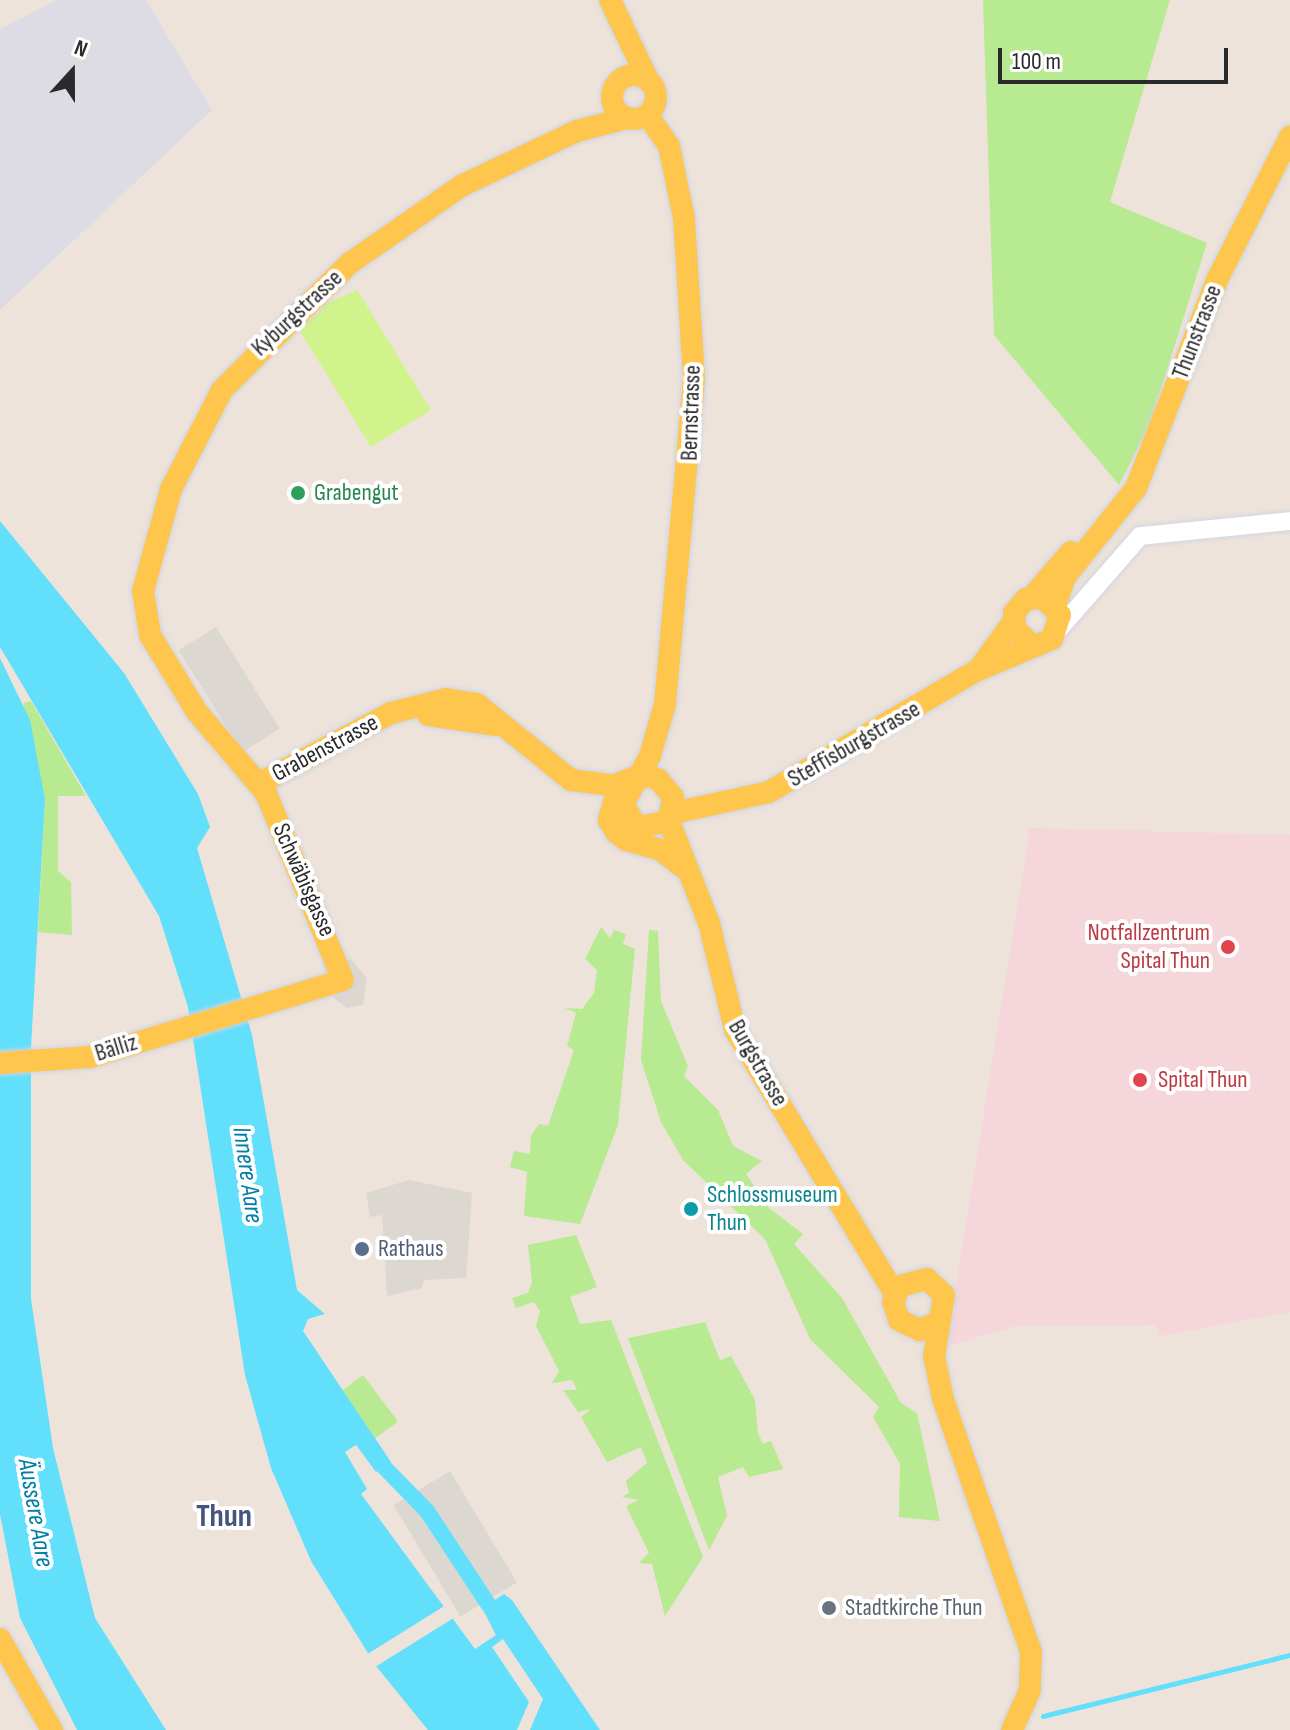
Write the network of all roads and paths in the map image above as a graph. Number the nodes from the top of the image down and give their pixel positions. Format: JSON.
{"nodes":[{"id":1,"x":610,"y":0,"type":"edge"},
{"id":2,"x":624,"y":31,"type":"junction"},
{"id":3,"x":648,"y":80,"type":"junction"},
{"id":4,"x":617,"y":87,"type":"junction"},
{"id":5,"x":637,"y":117,"type":"junction"},
{"id":6,"x":577,"y":131,"type":"junction"},
{"id":7,"x":1290,"y":137,"type":"edge"},
{"id":8,"x":1290,"y":521,"type":"edge"},
{"id":9,"x":1093,"y":585,"type":"junction"},
{"id":10,"x":1048,"y":601,"type":"junction"},
{"id":11,"x":143,"y":602,"type":"joint"},
{"id":12,"x":1013,"y":622,"type":"junction"},
{"id":13,"x":1059,"y":629,"type":"junction"},
{"id":14,"x":1031,"y":644,"type":"junction"},
{"id":15,"x":978,"y":670,"type":"junction"},
{"id":16,"x":662,"y":719,"type":"junction"},
{"id":17,"x":627,"y":780,"type":"junction"},
{"id":18,"x":666,"y":785,"type":"junction"},
{"id":19,"x":263,"y":788,"type":"junction"},
{"id":20,"x":723,"y":802,"type":"junction"},
{"id":21,"x":671,"y":817,"type":"junction"},
{"id":22,"x":627,"y":830,"type":"junction"},
{"id":23,"x":684,"y":868,"type":"junction"},
{"id":24,"x":343,"y":980,"type":"joint"},
{"id":25,"x":4,"y":1065,"type":"edge"},
{"id":26,"x":867,"y":1242,"type":"junction"},
{"id":27,"x":917,"y":1278,"type":"junction"},
{"id":28,"x":895,"y":1294,"type":"junction"},
{"id":29,"x":938,"y":1322,"type":"junction"},
{"id":30,"x":914,"y":1329,"type":"junction"},
{"id":31,"x":934,"y":1356,"type":"junction"},
{"id":32,"x":0,"y":1639,"type":"edge"},
{"id":33,"x":52,"y":1730,"type":"edge"},
{"id":34,"x":1012,"y":1730,"type":"edge"}],
"edges":[{"from":1,"to":2,"type":"main road"},
{"from":2,"to":3,"type":"main road"},
{"from":2,"to":4,"type":"main road"},
{"from":3,"to":4,"type":"main road"},
{"from":3,"to":5,"type":"main road"},
{"from":4,"to":5,"type":"main road","name":"Bernstrasse"},
{"from":4,"to":6,"type":"main road","name":"Kyburgstrasse"},
{"from":5,"to":6,"type":"main road","name":"Kyburgstrasse"},
{"from":5,"to":16,"type":"main road","name":"Bernstrasse"},
{"from":6,"to":11,"type":"main road","name":"Kyburgstrasse"},
{"from":7,"to":10,"type":"main road","name":"Thunstrasse"},
{"from":8,"to":9,"type":"street"},
{"from":9,"to":10,"type":"street"},
{"from":9,"to":13,"type":"street"},
{"from":10,"to":12,"type":"main road","name":"Thunstrasse"},
{"from":10,"to":13,"type":"main road"},
{"from":11,"to":19,"type":"main road","name":"Grabenstrasse"},
{"from":12,"to":14,"type":"main road"},
{"from":12,"to":15,"type":"main road","name":"Steffisburgstrasse"},
{"from":13,"to":14,"type":"main road","name":"Steffisburgstrasse"},
{"from":14,"to":15,"type":"main road","name":"Steffisburgstrasse"},
{"from":15,"to":20,"type":"main road","name":"Steffisburgstrasse"},
{"from":16,"to":17,"type":"main road","name":"Bernstrasse"},
{"from":16,"to":18,"type":"main road","name":"Bernstrasse"},
{"from":17,"to":18,"type":"main road","name":"Grabenstrasse"},
{"from":17,"to":19,"type":"main road","name":"Grabenstrasse"},
{"from":17,"to":22,"type":"main road"},
{"from":18,"to":20,"type":"main road"},
{"from":18,"to":21,"type":"main road","name":"Bernstrasse"},
{"from":19,"to":24,"type":"main road","name":"Schwäbisgasse"},
{"from":20,"to":21,"type":"main road","name":"Steffisburgstrasse"},
{"from":21,"to":22,"type":"main road","name":"Steffisburgstrasse"},
{"from":21,"to":23,"type":"main road","name":"Burgstrasse"},
{"from":22,"to":23,"type":"main road"},
{"from":23,"to":26,"type":"main road","name":"Burgstrasse"},
{"from":24,"to":25,"type":"main road","name":"Bälliz"},
{"from":26,"to":27,"type":"main road","name":"Burgstrasse"},
{"from":26,"to":28,"type":"main road","name":"Burgstrasse"},
{"from":27,"to":28,"type":"main road"},
{"from":27,"to":29,"type":"main road"},
{"from":28,"to":30,"type":"main road"},
{"from":29,"to":30,"type":"main road"},
{"from":29,"to":31,"type":"main road"},
{"from":30,"to":31,"type":"main road"},
{"from":31,"to":34,"type":"main road"},
{"from":32,"to":33,"type":"main road"}]}
